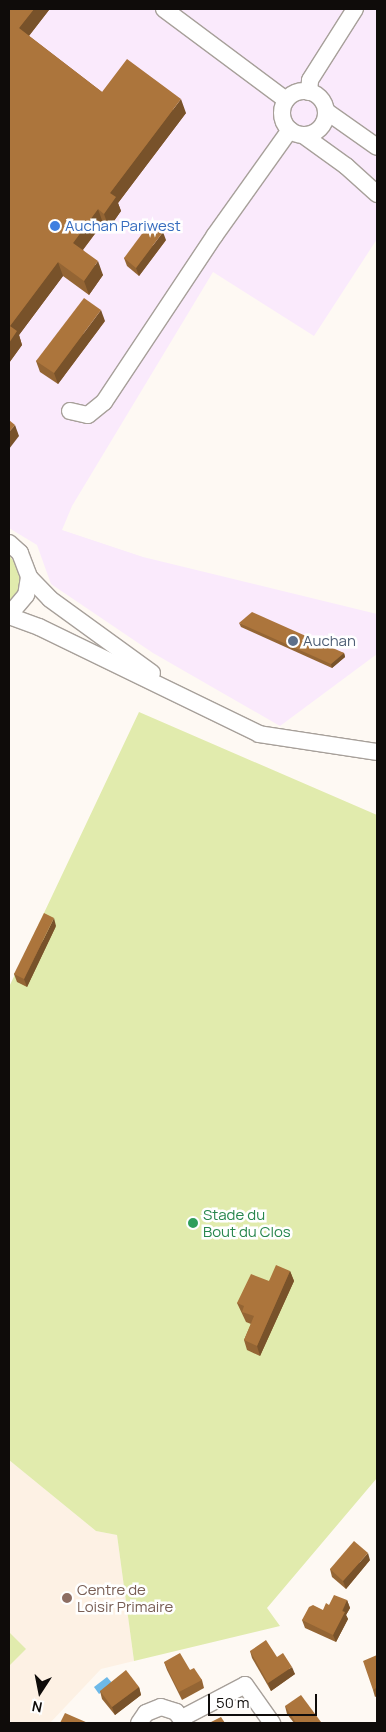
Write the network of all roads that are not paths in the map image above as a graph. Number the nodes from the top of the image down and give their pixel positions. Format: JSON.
{"nodes":[{"id":1,"x":164,"y":9,"type":"edge"},
{"id":2,"x":355,"y":9,"type":"edge"},
{"id":3,"x":309,"y":92,"type":"junction"},
{"id":4,"x":286,"y":100,"type":"junction"},
{"id":5,"x":326,"y":111,"type":"junction"},
{"id":6,"x":297,"y":132,"type":"junction"},
{"id":7,"x":377,"y":147,"type":"edge"},
{"id":8,"x":377,"y":194,"type":"edge"},
{"id":9,"x":70,"y":411,"type":"dead end"},
{"id":10,"x":9,"y":543,"type":"edge"},
{"id":11,"x":29,"y":577,"type":"junction"},
{"id":12,"x":9,"y":615,"type":"edge"},
{"id":13,"x":188,"y":700,"type":"junction"},
{"id":14,"x":377,"y":752,"type":"edge"},
{"id":15,"x":183,"y":1721,"type":"edge"},
{"id":16,"x":139,"y":1723,"type":"edge"},
{"id":17,"x":272,"y":1723,"type":"edge"}],
"edges":[{"from":1,"to":4,"type":"street"},
{"from":2,"to":3,"type":"street"},
{"from":3,"to":4,"type":"street"},
{"from":3,"to":5,"type":"street"},
{"from":4,"to":6,"type":"street"},
{"from":5,"to":6,"type":"street"},
{"from":5,"to":7,"type":"street"},
{"from":6,"to":8,"type":"street"},
{"from":6,"to":9,"type":"street"},
{"from":10,"to":11,"type":"street"},
{"from":11,"to":12,"type":"street"},
{"from":11,"to":13,"type":"street"},
{"from":12,"to":13,"type":"street"},
{"from":13,"to":14,"type":"street"},
{"from":15,"to":16,"type":"street"},
{"from":15,"to":17,"type":"street"}]}
